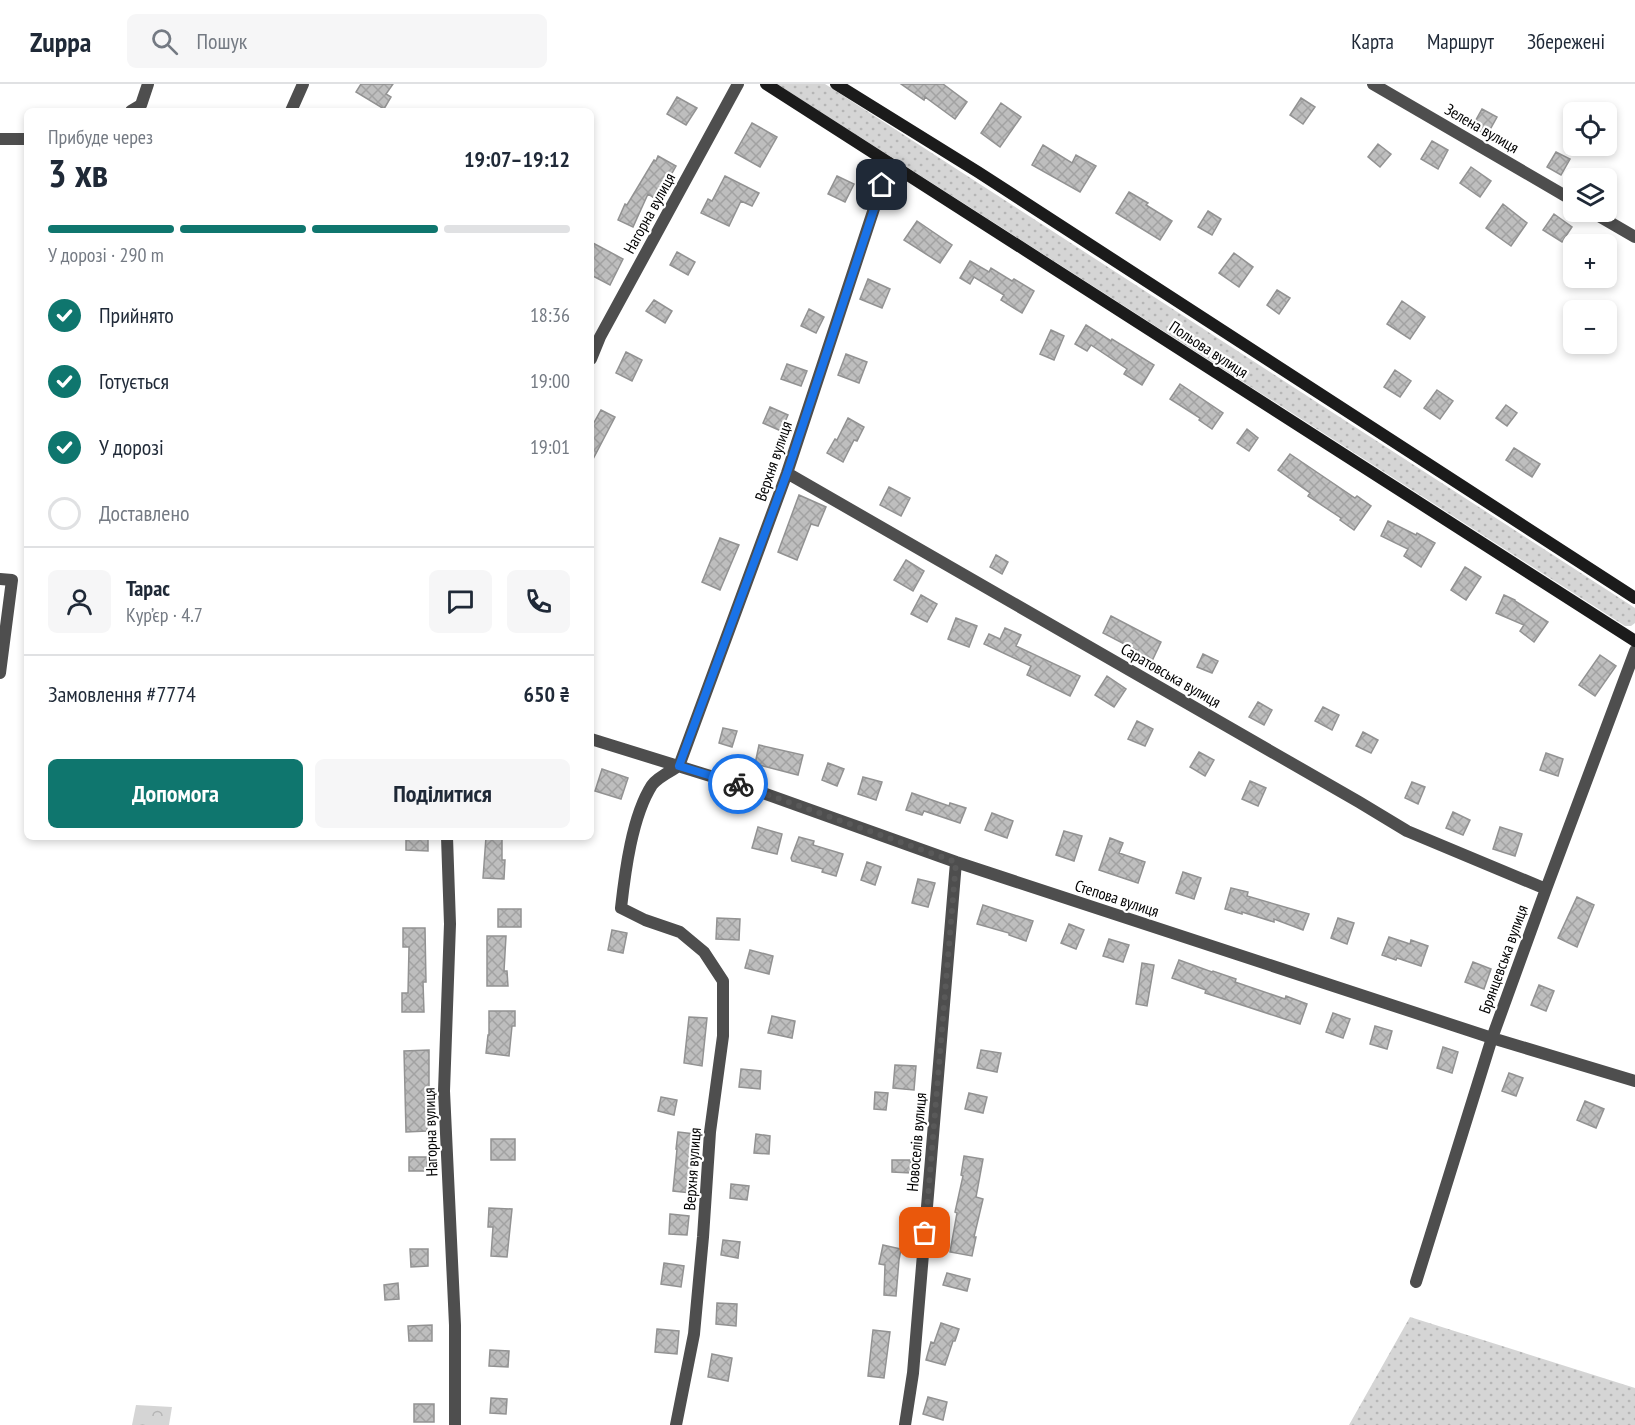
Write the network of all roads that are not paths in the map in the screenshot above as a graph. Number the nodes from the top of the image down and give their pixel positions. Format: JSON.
{"nodes":[{"id":1,"x":148,"y":84,"type":"edge"},
{"id":2,"x":303,"y":84,"type":"edge"},
{"id":3,"x":738,"y":84,"type":"edge"},
{"id":4,"x":766,"y":84,"type":"edge"},
{"id":5,"x":837,"y":84,"type":"edge"},
{"id":6,"x":1373,"y":84,"type":"edge"},
{"id":7,"x":136,"y":108,"type":"edge"},
{"id":8,"x":292,"y":108,"type":"edge"},
{"id":9,"x":0,"y":139,"type":"edge"},
{"id":10,"x":24,"y":139,"type":"edge"},
{"id":11,"x":889,"y":163,"type":"junction"},
{"id":12,"x":1563,"y":195,"type":"edge"},
{"id":13,"x":1609,"y":222,"type":"edge"},
{"id":14,"x":1635,"y":237,"type":"edge"},
{"id":15,"x":594,"y":352,"type":"edge"},
{"id":16,"x":787,"y":473,"type":"junction"},
{"id":17,"x":6,"y":579,"type":"edge"},
{"id":18,"x":1635,"y":598,"type":"edge"},
{"id":19,"x":1635,"y":641,"type":"edge"},
{"id":20,"x":1635,"y":651,"type":"edge"},
{"id":21,"x":0,"y":673,"type":"edge"},
{"id":22,"x":594,"y":740,"type":"edge"},
{"id":23,"x":679,"y":766,"type":"junction"},
{"id":24,"x":447,"y":840,"type":"edge"},
{"id":25,"x":956,"y":862,"type":"junction"},
{"id":26,"x":1546,"y":889,"type":"junction"},
{"id":27,"x":1492,"y":1038,"type":"junction"},
{"id":28,"x":1635,"y":1081,"type":"edge"},
{"id":29,"x":1416,"y":1282,"type":"dead end"},
{"id":30,"x":454,"y":1425,"type":"edge"},
{"id":31,"x":676,"y":1425,"type":"edge"},
{"id":32,"x":905,"y":1425,"type":"edge"}],
"edges":[{"from":1,"to":7,"type":"street"},
{"from":2,"to":8,"type":"street"},
{"from":3,"to":15,"type":"street","name":"Нагорна вулиця"},
{"from":4,"to":11,"type":"main road","name":"Польова вулиця"},
{"from":5,"to":18,"type":"main road","name":"Польова вулиця"},
{"from":6,"to":12,"type":"street","name":"Зелена вулиця"},
{"from":9,"to":10,"type":"street"},
{"from":11,"to":16,"type":"street","name":"Верхня вулиця"},
{"from":11,"to":19,"type":"main road","name":"Польова вулиця"},
{"from":13,"to":14,"type":"street"},
{"from":16,"to":23,"type":"street","name":"Верхня вулиця"},
{"from":16,"to":26,"type":"street","name":"Саратовська вулиця"},
{"from":17,"to":21,"type":"street"},
{"from":20,"to":26,"type":"street","name":"Брянцевська вулиця"},
{"from":22,"to":23,"type":"street","name":"Степова вулиця"},
{"from":23,"to":25,"type":"street","name":"Степова вулиця"},
{"from":23,"to":31,"type":"street","name":"Верхня вулиця"},
{"from":24,"to":30,"type":"street","name":"Нагорна вулиця"},
{"from":25,"to":27,"type":"street","name":"Степова вулиця"},
{"from":25,"to":32,"type":"street","name":"Новоселів вулиця"},
{"from":26,"to":27,"type":"street","name":"Брянцевська вулиця"},
{"from":27,"to":28,"type":"street","name":"Степова вулиця"},
{"from":27,"to":29,"type":"street","name":"Брянцевська вулиця"}]}
